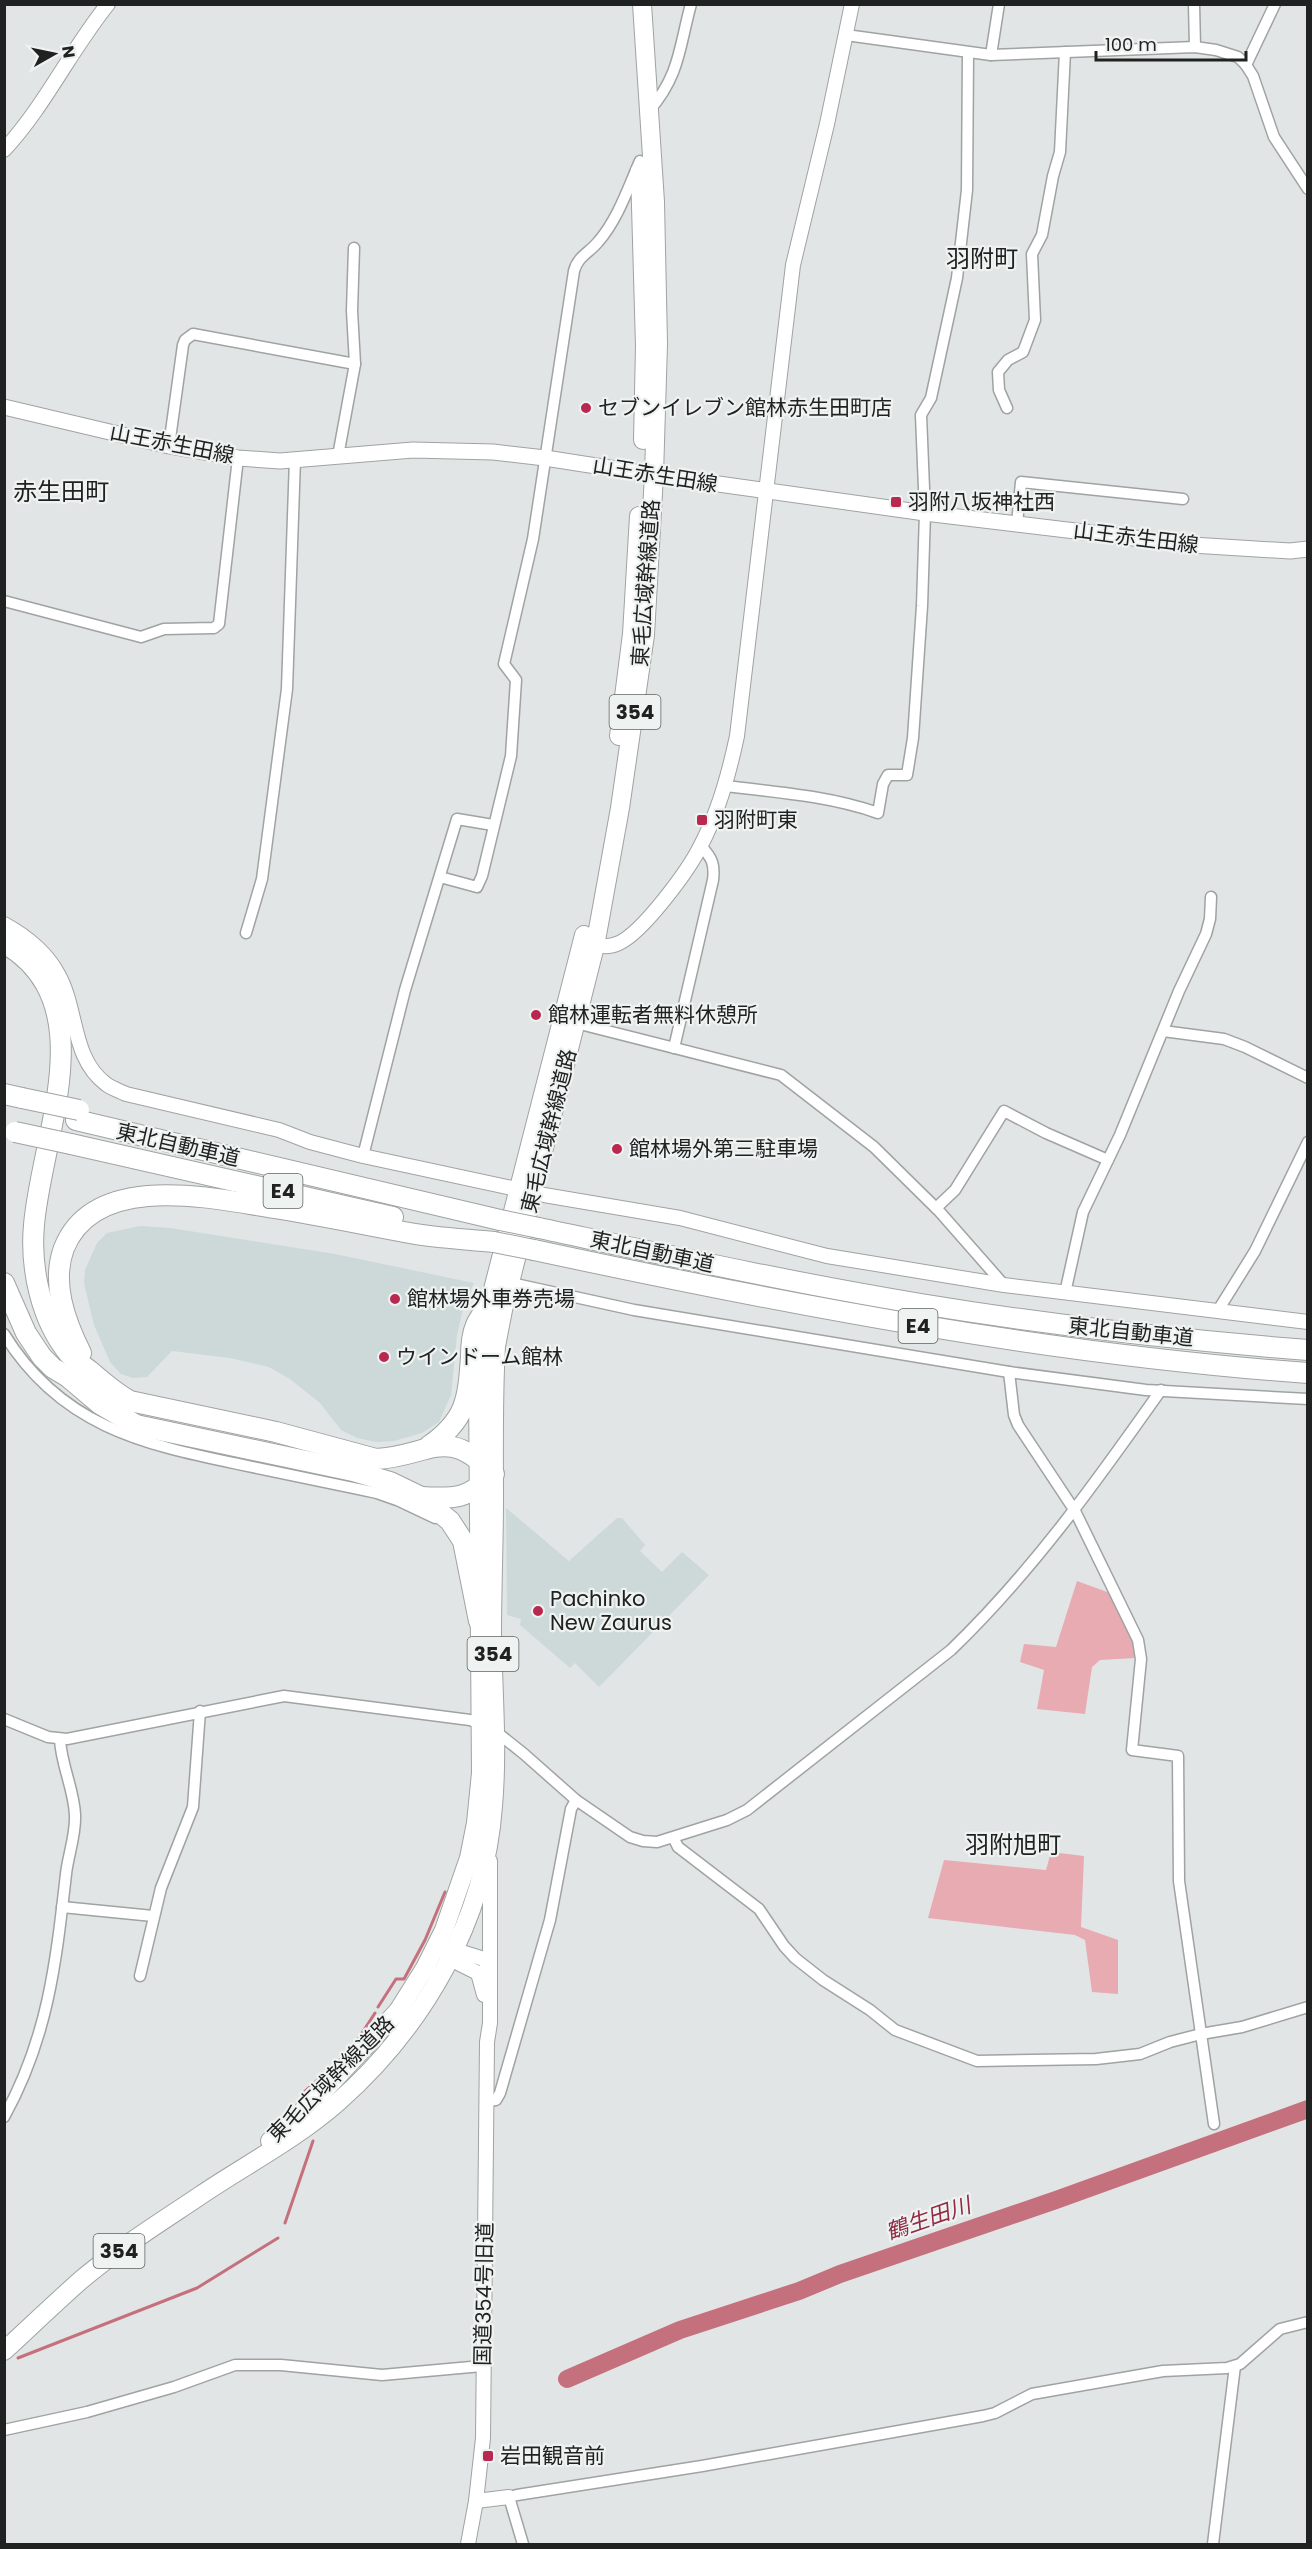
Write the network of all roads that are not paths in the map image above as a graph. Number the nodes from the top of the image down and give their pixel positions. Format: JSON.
{"nodes":[{"id":1,"x":108,"y":4,"type":"edge"},
{"id":2,"x":630,"y":4,"type":"edge"},
{"id":3,"x":642,"y":4,"type":"edge"},
{"id":4,"x":691,"y":4,"type":"edge"},
{"id":5,"x":852,"y":4,"type":"edge"},
{"id":6,"x":999,"y":4,"type":"edge"},
{"id":7,"x":1194,"y":4,"type":"edge"},
{"id":8,"x":1275,"y":4,"type":"edge"},
{"id":9,"x":846,"y":35,"type":"junction"},
{"id":10,"x":1196,"y":47,"type":"junction"},
{"id":11,"x":1065,"y":52,"type":"junction"},
{"id":12,"x":968,"y":53,"type":"junction"},
{"id":13,"x":991,"y":55,"type":"junction"},
{"id":14,"x":1246,"y":65,"type":"junction"},
{"id":15,"x":649,"y":112,"type":"junction"},
{"id":16,"x":4,"y":150,"type":"edge"},
{"id":17,"x":640,"y":161,"type":"junction"},
{"id":18,"x":1308,"y":189,"type":"edge"},
{"id":19,"x":354,"y":248,"type":"dead end"},
{"id":20,"x":355,"y":364,"type":"junction"},
{"id":21,"x":4,"y":407,"type":"edge"},
{"id":22,"x":1007,"y":408,"type":"dead end"},
{"id":23,"x":169,"y":446,"type":"junction"},
{"id":24,"x":339,"y":456,"type":"junction"},
{"id":25,"x":238,"y":458,"type":"junction"},
{"id":26,"x":545,"y":458,"type":"junction"},
{"id":27,"x":295,"y":459,"type":"junction"},
{"id":28,"x":648,"y":474,"type":"junction"},
{"id":29,"x":767,"y":491,"type":"junction"},
{"id":30,"x":1184,"y":499,"type":"dead end"},
{"id":31,"x":925,"y":513,"type":"junction"},
{"id":32,"x":1017,"y":524,"type":"junction"},
{"id":33,"x":1308,"y":549,"type":"edge"},
{"id":34,"x":4,"y":601,"type":"edge"},
{"id":35,"x":725,"y":786,"type":"junction"},
{"id":36,"x":493,"y":825,"type":"junction"},
{"id":37,"x":701,"y":846,"type":"junction"},
{"id":38,"x":440,"y":877,"type":"junction"},
{"id":39,"x":1211,"y":897,"type":"dead end"},
{"id":40,"x":4,"y":924,"type":"edge"},
{"id":41,"x":246,"y":933,"type":"dead end"},
{"id":42,"x":4,"y":943,"type":"edge"},
{"id":43,"x":589,"y":944,"type":"junction"},
{"id":44,"x":4,"y":955,"type":"edge"},
{"id":45,"x":576,"y":1023,"type":"junction"},
{"id":46,"x":1163,"y":1031,"type":"junction"},
{"id":47,"x":674,"y":1048,"type":"junction"},
{"id":48,"x":1308,"y":1078,"type":"edge"},
{"id":49,"x":13,"y":1101,"type":"edge"},
{"id":50,"x":10,"y":1131,"type":"edge"},
{"id":51,"x":1308,"y":1142,"type":"edge"},
{"id":52,"x":363,"y":1156,"type":"junction"},
{"id":53,"x":1108,"y":1160,"type":"junction"},
{"id":54,"x":526,"y":1191,"type":"junction"},
{"id":55,"x":936,"y":1208,"type":"junction"},
{"id":56,"x":494,"y":1242,"type":"junction"},
{"id":57,"x":4,"y":1283,"type":"edge"},
{"id":58,"x":511,"y":1283,"type":"junction"},
{"id":59,"x":1004,"y":1285,"type":"junction"},
{"id":60,"x":1065,"y":1293,"type":"junction"},
{"id":61,"x":489,"y":1305,"type":"junction"},
{"id":62,"x":1217,"y":1312,"type":"junction"},
{"id":63,"x":1308,"y":1322,"type":"edge"},
{"id":64,"x":4,"y":1334,"type":"edge"},
{"id":65,"x":1308,"y":1350,"type":"edge"},
{"id":66,"x":90,"y":1371,"type":"junction"},
{"id":67,"x":1009,"y":1372,"type":"junction"},
{"id":68,"x":1308,"y":1373,"type":"edge"},
{"id":69,"x":68,"y":1377,"type":"junction"},
{"id":70,"x":1161,"y":1390,"type":"junction"},
{"id":71,"x":1308,"y":1399,"type":"edge"},
{"id":72,"x":429,"y":1446,"type":"junction"},
{"id":73,"x":478,"y":1458,"type":"junction"},
{"id":74,"x":494,"y":1474,"type":"junction"},
{"id":75,"x":478,"y":1489,"type":"junction"},
{"id":76,"x":421,"y":1497,"type":"junction"},
{"id":77,"x":1075,"y":1511,"type":"junction"},
{"id":78,"x":441,"y":1523,"type":"dead end"},
{"id":79,"x":479,"y":1621,"type":"junction"},
{"id":80,"x":200,"y":1711,"type":"junction"},
{"id":81,"x":4,"y":1719,"type":"edge"},
{"id":82,"x":487,"y":1726,"type":"junction"},
{"id":83,"x":60,"y":1739,"type":"junction"},
{"id":84,"x":576,"y":1800,"type":"junction"},
{"id":85,"x":490,"y":1834,"type":"junction"},
{"id":86,"x":674,"y":1839,"type":"junction"},
{"id":87,"x":63,"y":1907,"type":"junction"},
{"id":88,"x":153,"y":1916,"type":"junction"},
{"id":89,"x":447,"y":1951,"type":"junction"},
{"id":90,"x":490,"y":1970,"type":"junction"},
{"id":91,"x":140,"y":1976,"type":"dead end"},
{"id":92,"x":1308,"y":2007,"type":"edge"},
{"id":93,"x":1201,"y":2034,"type":"junction"},
{"id":94,"x":487,"y":2042,"type":"junction"},
{"id":95,"x":487,"y":2101,"type":"junction"},
{"id":96,"x":4,"y":2117,"type":"edge"},
{"id":97,"x":1214,"y":2124,"type":"dead end"},
{"id":98,"x":1308,"y":2322,"type":"edge"},
{"id":99,"x":4,"y":2350,"type":"edge"},
{"id":100,"x":482,"y":2366,"type":"junction"},
{"id":101,"x":1235,"y":2366,"type":"junction"},
{"id":102,"x":4,"y":2430,"type":"edge"},
{"id":103,"x":509,"y":2497,"type":"junction"},
{"id":104,"x":476,"y":2501,"type":"junction"},
{"id":105,"x":468,"y":2544,"type":"edge"},
{"id":106,"x":523,"y":2544,"type":"edge"},
{"id":107,"x":1213,"y":2544,"type":"edge"}],
"edges":[{"from":1,"to":16,"type":"street"},
{"from":2,"to":17,"type":"highway","name":"東毛広域幹線道路","number":"354"},
{"from":3,"to":15,"type":"highway","name":"東毛広域幹線道路","number":"354"},
{"from":4,"to":15,"type":"street"},
{"from":5,"to":9,"type":"street"},
{"from":6,"to":13,"type":"street"},
{"from":7,"to":10,"type":"street"},
{"from":8,"to":14,"type":"street"},
{"from":9,"to":12,"type":"street"},
{"from":9,"to":29,"type":"street"},
{"from":10,"to":11,"type":"street"},
{"from":10,"to":14,"type":"street"},
{"from":11,"to":13,"type":"street"},
{"from":11,"to":22,"type":"street"},
{"from":12,"to":13,"type":"street"},
{"from":12,"to":31,"type":"street"},
{"from":14,"to":18,"type":"street"},
{"from":15,"to":28,"type":"highway","name":"東毛広域幹線道路","number":"354"},
{"from":17,"to":26,"type":"street"},
{"from":17,"to":28,"type":"highway","name":"東毛広域幹線道路","number":"354"},
{"from":19,"to":20,"type":"street"},
{"from":20,"to":23,"type":"street"},
{"from":20,"to":24,"type":"street"},
{"from":21,"to":23,"type":"main road","name":"山王赤生田線"},
{"from":23,"to":25,"type":"main road","name":"山王赤生田線"},
{"from":24,"to":26,"type":"main road","name":"山王赤生田線"},
{"from":24,"to":27,"type":"main road","name":"山王赤生田線"},
{"from":25,"to":27,"type":"main road","name":"山王赤生田線"},
{"from":25,"to":34,"type":"street"},
{"from":26,"to":28,"type":"main road","name":"山王赤生田線"},
{"from":26,"to":36,"type":"street"},
{"from":27,"to":41,"type":"street"},
{"from":28,"to":29,"type":"main road","name":"山王赤生田線"},
{"from":28,"to":43,"type":"highway","name":"東毛広域幹線道路","number":"354"},
{"from":29,"to":31,"type":"main road","name":"山王赤生田線"},
{"from":29,"to":35,"type":"street"},
{"from":30,"to":32,"type":"street"},
{"from":31,"to":32,"type":"main road","name":"山王赤生田線"},
{"from":31,"to":35,"type":"street"},
{"from":32,"to":33,"type":"main road","name":"山王赤生田線"},
{"from":35,"to":37,"type":"street"},
{"from":36,"to":38,"type":"street"},
{"from":36,"to":38,"type":"street"},
{"from":37,"to":43,"type":"street"},
{"from":37,"to":47,"type":"street"},
{"from":38,"to":52,"type":"street"},
{"from":39,"to":46,"type":"street"},
{"from":40,"to":52,"type":"street"},
{"from":42,"to":66,"type":"highway"},
{"from":43,"to":45,"type":"highway","name":"東毛広域幹線道路","number":"354"},
{"from":43,"to":54,"type":"highway","name":"東毛広域幹線道路","number":"354"},
{"from":44,"to":69,"type":"highway"},
{"from":45,"to":47,"type":"street"},
{"from":45,"to":54,"type":"highway","name":"東毛広域幹線道路","number":"354"},
{"from":46,"to":48,"type":"street"},
{"from":46,"to":53,"type":"street"},
{"from":47,"to":55,"type":"street"},
{"from":49,"to":65,"type":"highway","name":"東北自動車道","number":"E4","bridge":true},
{"from":50,"to":56,"type":"highway","name":"東北自動車道","number":"E4","bridge":true},
{"from":51,"to":62,"type":"street"},
{"from":52,"to":54,"type":"street"},
{"from":53,"to":55,"type":"street"},
{"from":53,"to":60,"type":"street"},
{"from":54,"to":58,"type":"highway","name":"東毛広域幹線道路","number":"354"},
{"from":54,"to":59,"type":"street"},
{"from":54,"to":61,"type":"highway","name":"東毛広域幹線道路","number":"354"},
{"from":55,"to":59,"type":"street"},
{"from":56,"to":66,"type":"highway"},
{"from":56,"to":68,"type":"highway","name":"東北自動車道","number":"E4","bridge":true},
{"from":57,"to":69,"type":"highway"},
{"from":58,"to":67,"type":"street"},
{"from":58,"to":74,"type":"highway","name":"東毛広域幹線道路","number":"354"},
{"from":59,"to":60,"type":"street"},
{"from":60,"to":62,"type":"street"},
{"from":61,"to":72,"type":"highway"},
{"from":61,"to":73,"type":"highway","name":"東毛広域幹線道路","number":"354"},
{"from":62,"to":63,"type":"street"},
{"from":64,"to":78,"type":"street"},
{"from":66,"to":72,"type":"highway"},
{"from":67,"to":70,"type":"street"},
{"from":67,"to":77,"type":"street"},
{"from":69,"to":76,"type":"highway"},
{"from":70,"to":71,"type":"street"},
{"from":70,"to":77,"type":"street"},
{"from":72,"to":73,"type":"highway"},
{"from":73,"to":74,"type":"highway"},
{"from":73,"to":75,"type":"highway","name":"東毛広域幹線道路","number":"354"},
{"from":74,"to":75,"type":"highway"},
{"from":74,"to":82,"type":"highway","name":"東毛広域幹線道路","number":"354"},
{"from":75,"to":76,"type":"highway"},
{"from":75,"to":79,"type":"highway","name":"東毛広域幹線道路","number":"354"},
{"from":76,"to":79,"type":"highway"},
{"from":77,"to":86,"type":"street"},
{"from":77,"to":93,"type":"street"},
{"from":79,"to":82,"type":"highway","name":"東毛広域幹線道路","number":"354"},
{"from":80,"to":82,"type":"street"},
{"from":80,"to":83,"type":"street"},
{"from":80,"to":88,"type":"street"},
{"from":81,"to":83,"type":"street"},
{"from":82,"to":84,"type":"street"},
{"from":82,"to":85,"type":"highway","name":"東毛広域幹線道路","number":"354"},
{"from":82,"to":89,"type":"highway","name":"東毛広域幹線道路","number":"354"},
{"from":83,"to":87,"type":"street"},
{"from":84,"to":86,"type":"street"},
{"from":84,"to":95,"type":"street"},
{"from":85,"to":89,"type":"highway","name":"東毛広域幹線道路","number":"354"},
{"from":85,"to":90,"type":"street","name":"国道354号旧道"},
{"from":86,"to":93,"type":"street"},
{"from":87,"to":88,"type":"street"},
{"from":87,"to":96,"type":"street"},
{"from":88,"to":91,"type":"street"},
{"from":89,"to":90,"type":"street"},
{"from":89,"to":94,"type":"street","name":"国道354号旧道"},
{"from":89,"to":99,"type":"highway","name":"東毛広域幹線道路","number":"354"},
{"from":90,"to":94,"type":"street","name":"国道354号旧道"},
{"from":92,"to":93,"type":"street"},
{"from":93,"to":97,"type":"street"},
{"from":94,"to":95,"type":"street","name":"国道354号旧道"},
{"from":95,"to":100,"type":"street","name":"国道354号旧道"},
{"from":98,"to":101,"type":"street"},
{"from":100,"to":102,"type":"street"},
{"from":100,"to":104,"type":"street","name":"国道354号旧道"},
{"from":101,"to":103,"type":"street"},
{"from":101,"to":107,"type":"street"},
{"from":103,"to":104,"type":"street"},
{"from":103,"to":106,"type":"street"},
{"from":104,"to":105,"type":"street","name":"国道354号旧道"}]}
